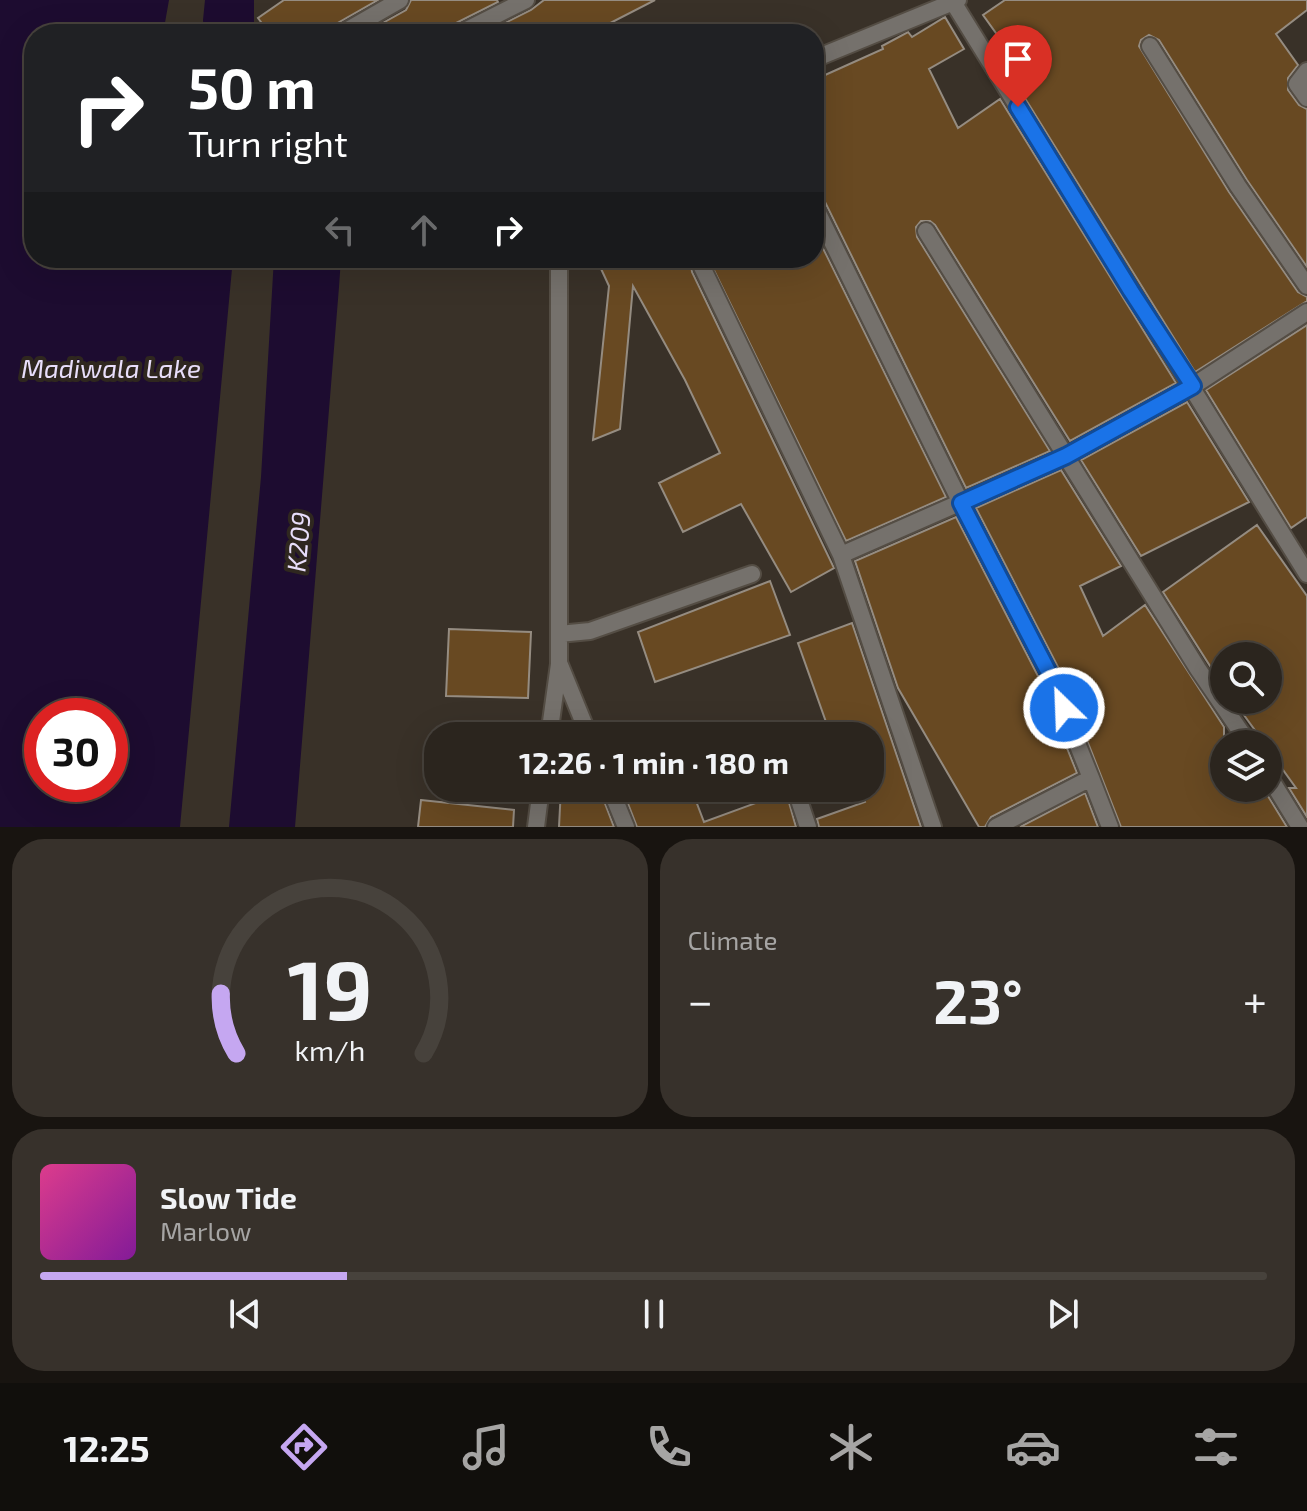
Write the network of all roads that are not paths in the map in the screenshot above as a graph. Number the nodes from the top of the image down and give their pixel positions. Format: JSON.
{"nodes":[{"id":1,"x":400,"y":0,"type":"edge"},
{"id":2,"x":526,"y":0,"type":"edge"},
{"id":3,"x":955,"y":1,"type":"edge"},
{"id":4,"x":358,"y":24,"type":"edge"},
{"id":5,"x":479,"y":24,"type":"edge"},
{"id":6,"x":1150,"y":46,"type":"dead end"},
{"id":7,"x":824,"y":55,"type":"edge"},
{"id":8,"x":1307,"y":71,"type":"edge"},
{"id":9,"x":1307,"y":98,"type":"edge"},
{"id":10,"x":824,"y":225,"type":"edge"},
{"id":11,"x":926,"y":231,"type":"dead end"},
{"id":12,"x":559,"y":268,"type":"edge"},
{"id":13,"x":702,"y":268,"type":"edge"},
{"id":14,"x":1307,"y":286,"type":"edge"},
{"id":15,"x":1307,"y":312,"type":"edge"},
{"id":16,"x":1193,"y":386,"type":"junction"},
{"id":17,"x":1066,"y":456,"type":"junction"},
{"id":18,"x":961,"y":503,"type":"junction"},
{"id":19,"x":841,"y":555,"type":"junction"},
{"id":20,"x":752,"y":574,"type":"dead end"},
{"id":21,"x":1307,"y":574,"type":"edge"},
{"id":22,"x":559,"y":634,"type":"junction"},
{"id":23,"x":559,"y":664,"type":"junction"},
{"id":24,"x":551,"y":722,"type":"edge"},
{"id":25,"x":583,"y":722,"type":"edge"},
{"id":26,"x":1239,"y":730,"type":"edge"},
{"id":27,"x":1091,"y":778,"type":"junction"},
{"id":28,"x":1282,"y":798,"type":"edge"},
{"id":29,"x":539,"y":802,"type":"edge"},
{"id":30,"x":616,"y":802,"type":"edge"},
{"id":31,"x":800,"y":803,"type":"dead end"},
{"id":32,"x":536,"y":827,"type":"edge"},
{"id":33,"x":626,"y":827,"type":"edge"},
{"id":34,"x":808,"y":827,"type":"edge"},
{"id":35,"x":933,"y":827,"type":"edge"},
{"id":36,"x":996,"y":827,"type":"edge"},
{"id":37,"x":1110,"y":827,"type":"edge"},
{"id":38,"x":1300,"y":827,"type":"edge"}],
"edges":[{"from":1,"to":4,"type":"street"},
{"from":2,"to":5,"type":"street"},
{"from":3,"to":7,"type":"street"},
{"from":3,"to":16,"type":"street"},
{"from":6,"to":14,"type":"street"},
{"from":8,"to":9,"type":"street"},
{"from":10,"to":18,"type":"street"},
{"from":11,"to":17,"type":"street"},
{"from":12,"to":22,"type":"street"},
{"from":13,"to":19,"type":"street"},
{"from":15,"to":16,"type":"street"},
{"from":16,"to":17,"type":"street"},
{"from":16,"to":21,"type":"street"},
{"from":17,"to":18,"type":"street"},
{"from":17,"to":26,"type":"street"},
{"from":18,"to":19,"type":"street"},
{"from":18,"to":27,"type":"street"},
{"from":19,"to":35,"type":"street"},
{"from":20,"to":22,"type":"street"},
{"from":22,"to":23,"type":"street"},
{"from":23,"to":24,"type":"street"},
{"from":23,"to":25,"type":"street"},
{"from":27,"to":36,"type":"street"},
{"from":27,"to":37,"type":"street"},
{"from":28,"to":38,"type":"street"},
{"from":29,"to":32,"type":"street"},
{"from":30,"to":33,"type":"street"},
{"from":31,"to":34,"type":"street"}]}
